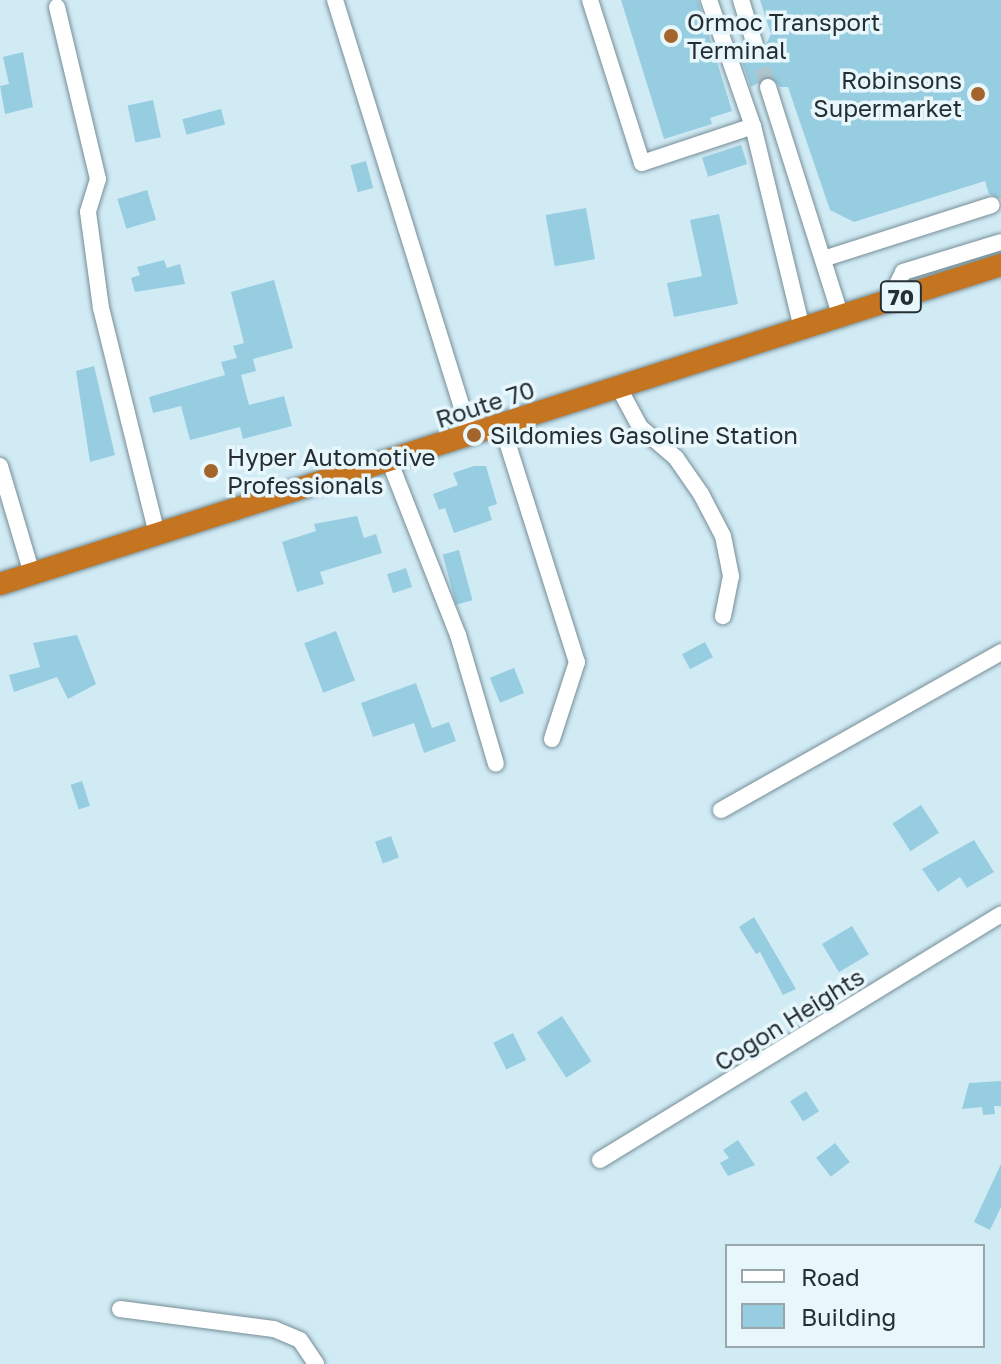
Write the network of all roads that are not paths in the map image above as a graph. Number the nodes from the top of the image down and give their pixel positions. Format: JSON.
{"nodes":[{"id":1,"x":335,"y":0,"type":"edge"},
{"id":2,"x":590,"y":0,"type":"edge"},
{"id":3,"x":709,"y":0,"type":"edge"},
{"id":4,"x":741,"y":0,"type":"edge"},
{"id":5,"x":57,"y":7,"type":"dead end"},
{"id":6,"x":755,"y":45,"type":"tunnel mouth"},
{"id":7,"x":768,"y":87,"type":"tunnel mouth"},
{"id":8,"x":753,"y":126,"type":"junction"},
{"id":9,"x":992,"y":205,"type":"dead end"},
{"id":10,"x":1001,"y":242,"type":"edge"},
{"id":11,"x":823,"y":259,"type":"junction"},
{"id":12,"x":1001,"y":265,"type":"edge"},
{"id":13,"x":889,"y":301,"type":"junction"},
{"id":14,"x":841,"y":317,"type":"junction"},
{"id":15,"x":802,"y":329,"type":"junction"},
{"id":16,"x":619,"y":388,"type":"junction"},
{"id":17,"x":502,"y":426,"type":"junction"},
{"id":18,"x":471,"y":436,"type":"junction"},
{"id":19,"x":389,"y":460,"type":"junction"},
{"id":20,"x":0,"y":466,"type":"edge"},
{"id":21,"x":157,"y":535,"type":"junction"},
{"id":22,"x":32,"y":574,"type":"junction"},
{"id":23,"x":0,"y":584,"type":"edge"},
{"id":24,"x":723,"y":616,"type":"dead end"},
{"id":25,"x":1001,"y":652,"type":"edge"},
{"id":26,"x":552,"y":739,"type":"dead end"},
{"id":27,"x":496,"y":764,"type":"dead end"},
{"id":28,"x":721,"y":810,"type":"dead end"},
{"id":29,"x":1001,"y":914,"type":"edge"},
{"id":30,"x":600,"y":1160,"type":"dead end"},
{"id":31,"x":120,"y":1309,"type":"dead end"},
{"id":32,"x":316,"y":1364,"type":"edge"}],
"edges":[{"from":1,"to":18,"type":"street"},
{"from":2,"to":8,"type":"street"},
{"from":3,"to":8,"type":"street"},
{"from":4,"to":6,"type":"street"},
{"from":5,"to":21,"type":"street"},
{"from":7,"to":11,"type":"street"},
{"from":8,"to":15,"type":"street"},
{"from":9,"to":11,"type":"street"},
{"from":10,"to":13,"type":"street"},
{"from":11,"to":14,"type":"street"},
{"from":12,"to":13,"type":"highway","number":"70"},
{"from":13,"to":14,"type":"highway","number":"70"},
{"from":14,"to":15,"type":"highway","number":"70"},
{"from":15,"to":16,"type":"highway","name":"Route 70","number":"70"},
{"from":16,"to":17,"type":"highway","name":"Route 70","number":"70"},
{"from":16,"to":24,"type":"street"},
{"from":17,"to":18,"type":"highway","name":"Route 70","number":"70"},
{"from":17,"to":26,"type":"street"},
{"from":18,"to":19,"type":"highway","name":"Route 70","number":"70"},
{"from":19,"to":21,"type":"highway","name":"Route 70","number":"70"},
{"from":19,"to":27,"type":"street"},
{"from":20,"to":22,"type":"street"},
{"from":21,"to":22,"type":"highway","name":"Route 70","number":"70"},
{"from":22,"to":23,"type":"highway","name":"Route 70","number":"70"},
{"from":25,"to":28,"type":"street"},
{"from":29,"to":30,"type":"street","name":"Cogon Heights"},
{"from":31,"to":32,"type":"street"}]}
